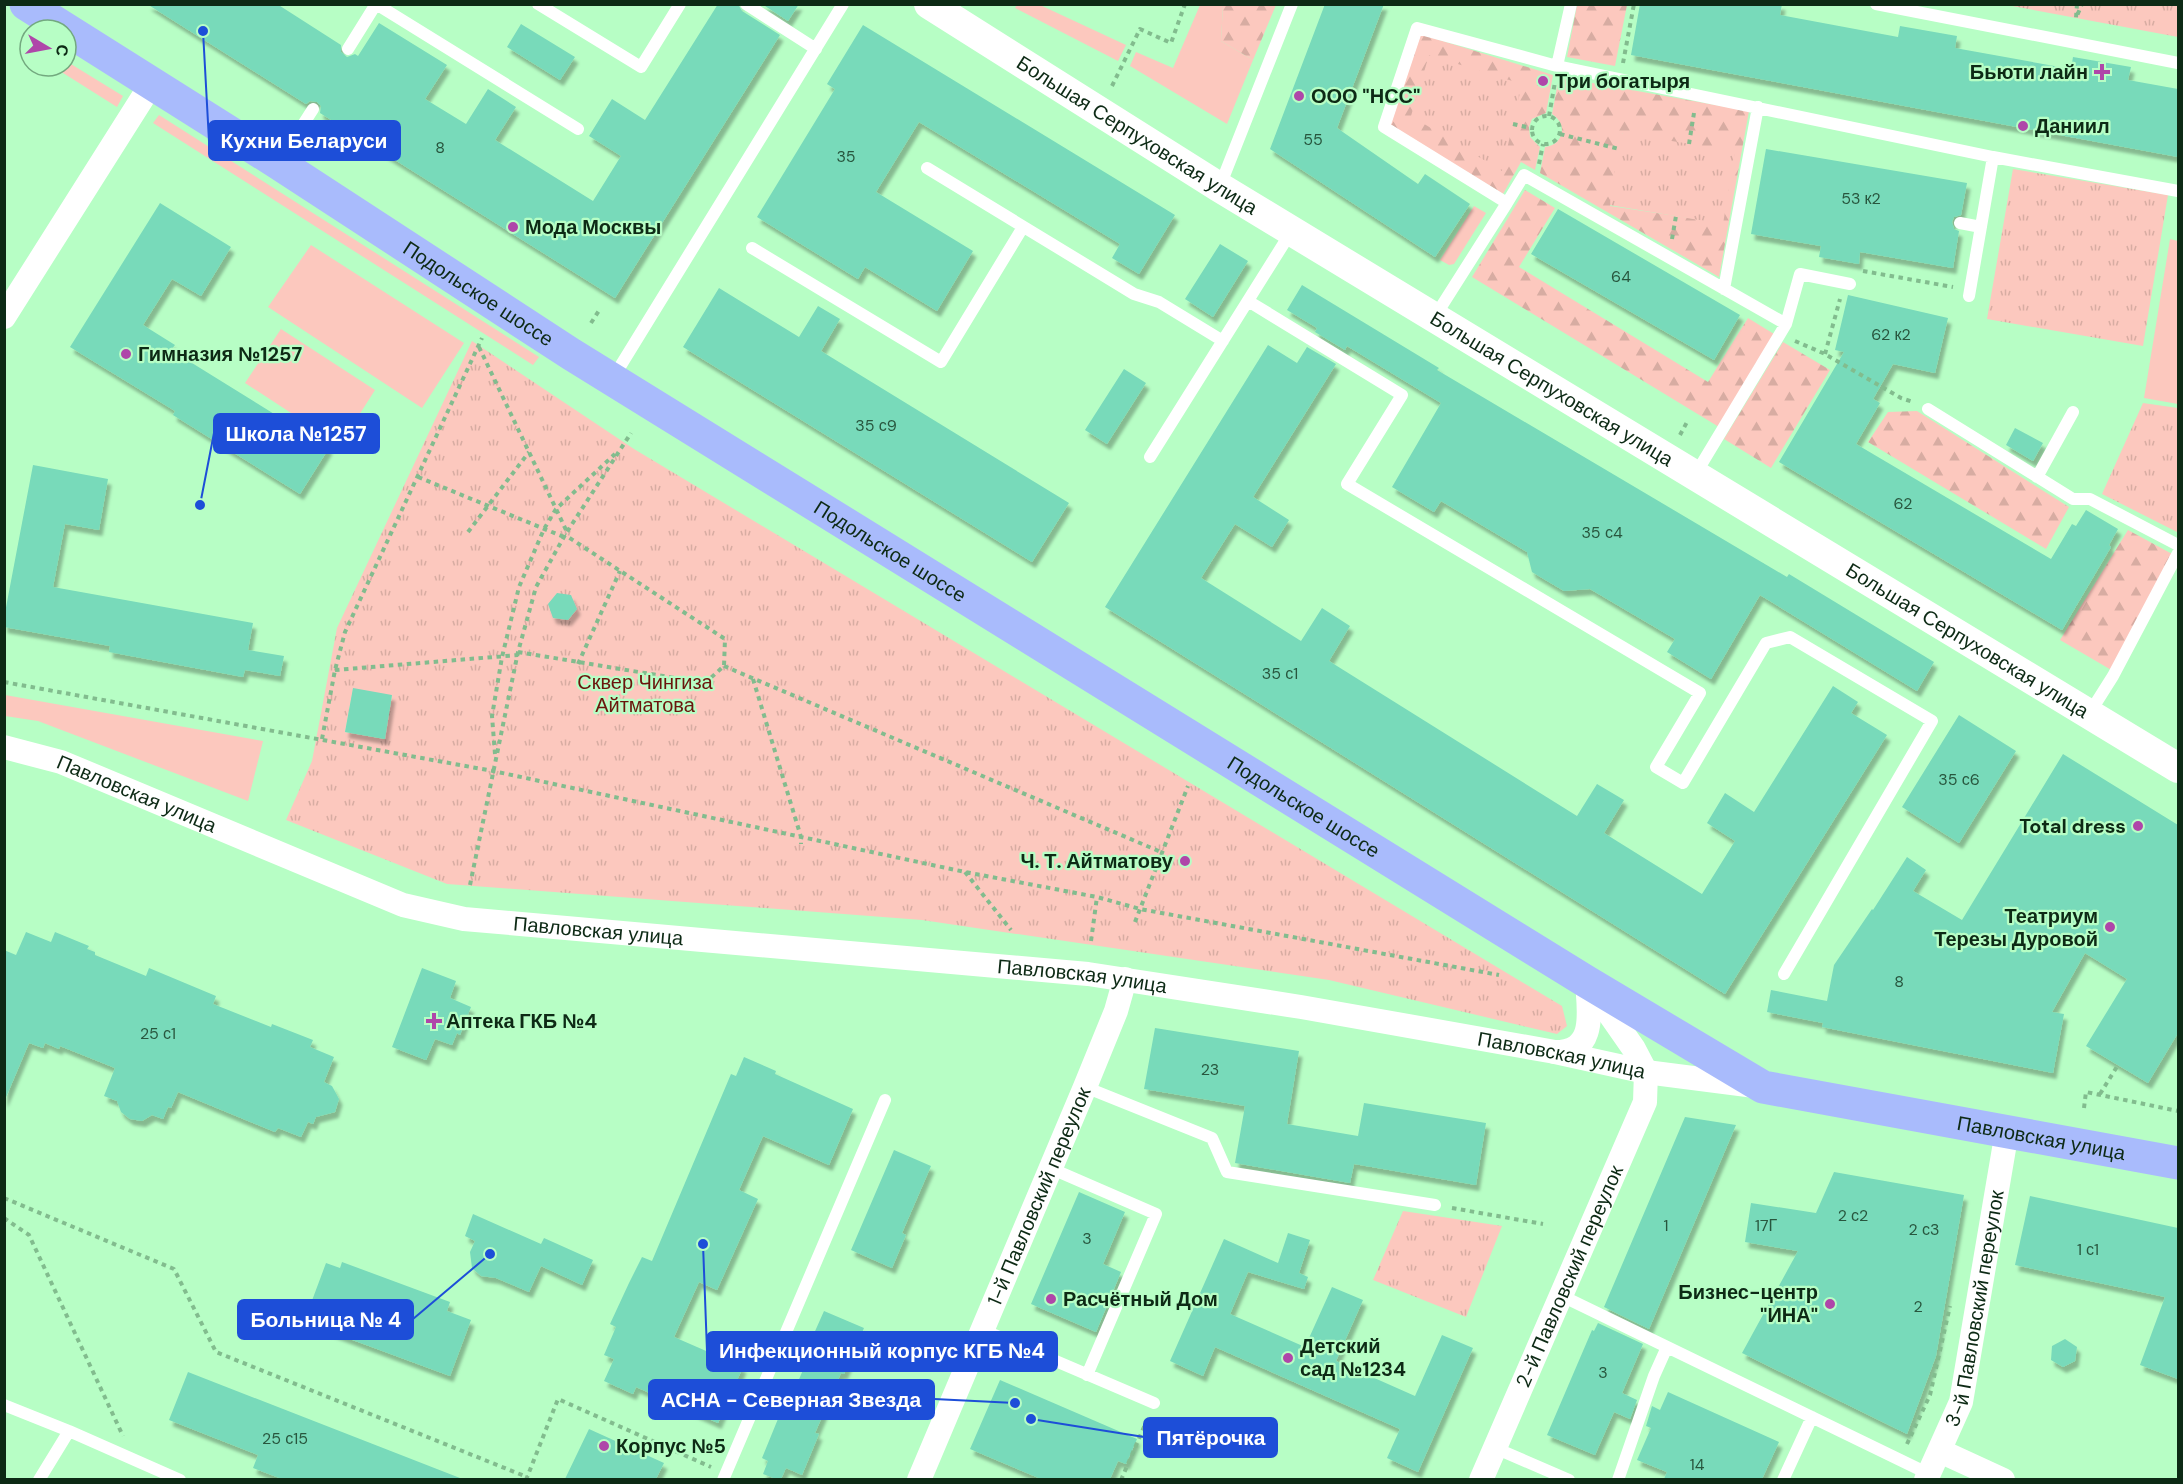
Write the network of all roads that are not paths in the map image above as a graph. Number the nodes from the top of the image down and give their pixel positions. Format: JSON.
{"nodes":[{"id":1,"x":26,"y":4,"type":"edge"},
{"id":2,"x":376,"y":4,"type":"edge"},
{"id":3,"x":538,"y":4,"type":"edge"},
{"id":4,"x":680,"y":4,"type":"edge"},
{"id":5,"x":746,"y":4,"type":"edge"},
{"id":6,"x":843,"y":4,"type":"edge"},
{"id":7,"x":929,"y":4,"type":"edge"},
{"id":8,"x":1292,"y":4,"type":"edge"},
{"id":9,"x":1571,"y":4,"type":"edge"},
{"id":10,"x":1876,"y":4,"type":"edge"},
{"id":11,"x":348,"y":49,"type":"dead end"},
{"id":12,"x":816,"y":49,"type":"junction"},
{"id":13,"x":2178,"y":63,"type":"edge"},
{"id":14,"x":1557,"y":66,"type":"junction"},
{"id":15,"x":152,"y":84,"type":"junction"},
{"id":16,"x":1758,"y":107,"type":"junction"},
{"id":17,"x":313,"y":109,"type":"dead end"},
{"id":18,"x":578,"y":129,"type":"dead end"},
{"id":19,"x":1993,"y":157,"type":"junction"},
{"id":20,"x":278,"y":163,"type":"junction"},
{"id":21,"x":927,"y":168,"type":"dead end"},
{"id":22,"x":1219,"y":187,"type":"junction"},
{"id":23,"x":2178,"y":191,"type":"edge"},
{"id":24,"x":1507,"y":203,"type":"junction"},
{"id":25,"x":1960,"y":223,"type":"dead end"},
{"id":26,"x":1981,"y":226,"type":"junction"},
{"id":27,"x":1023,"y":227,"type":"junction"},
{"id":28,"x":1292,"y":231,"type":"junction"},
{"id":29,"x":752,"y":248,"type":"dead end"},
{"id":30,"x":1847,"y":284,"type":"road end"},
{"id":31,"x":1724,"y":289,"type":"junction"},
{"id":32,"x":1969,"y":293,"type":"road end"},
{"id":33,"x":1248,"y":301,"type":"junction"},
{"id":34,"x":4,"y":317,"type":"edge"},
{"id":35,"x":1434,"y":318,"type":"junction"},
{"id":36,"x":1783,"y":329,"type":"junction"},
{"id":37,"x":1223,"y":341,"type":"junction"},
{"id":38,"x":612,"y":379,"type":"junction"},
{"id":39,"x":1928,"y":410,"type":"road end"},
{"id":40,"x":2073,"y":412,"type":"dead end"},
{"id":41,"x":1150,"y":457,"type":"dead end"},
{"id":42,"x":1695,"y":476,"type":"junction"},
{"id":43,"x":2037,"y":477,"type":"junction"},
{"id":44,"x":2178,"y":545,"type":"edge"},
{"id":45,"x":2178,"y":553,"type":"edge"},
{"id":46,"x":2089,"y":714,"type":"junction"},
{"id":47,"x":4,"y":747,"type":"edge"},
{"id":48,"x":2178,"y":768,"type":"edge"},
{"id":49,"x":1784,"y":974,"type":"dead end"},
{"id":50,"x":1125,"y":979,"type":"junction"},
{"id":51,"x":1587,"y":982,"type":"junction"},
{"id":52,"x":1555,"y":1052,"type":"junction"},
{"id":53,"x":1646,"y":1072,"type":"junction"},
{"id":54,"x":1085,"y":1087,"type":"junction"},
{"id":55,"x":1763,"y":1087,"type":"junction"},
{"id":56,"x":885,"y":1100,"type":"dead end"},
{"id":57,"x":2007,"y":1131,"type":"junction"},
{"id":58,"x":2178,"y":1163,"type":"edge"},
{"id":59,"x":1050,"y":1168,"type":"junction"},
{"id":60,"x":1435,"y":1205,"type":"road end"},
{"id":61,"x":1562,"y":1296,"type":"junction"},
{"id":62,"x":983,"y":1330,"type":"junction"},
{"id":63,"x":1667,"y":1347,"type":"junction"},
{"id":64,"x":1087,"y":1374,"type":"junction"},
{"id":65,"x":1154,"y":1403,"type":"road end"},
{"id":66,"x":4,"y":1405,"type":"edge"},
{"id":67,"x":1812,"y":1417,"type":"junction"},
{"id":68,"x":69,"y":1431,"type":"junction"},
{"id":69,"x":1495,"y":1448,"type":"junction"},
{"id":70,"x":1940,"y":1450,"type":"junction"},
{"id":71,"x":724,"y":1477,"type":"edge"},
{"id":72,"x":1928,"y":1477,"type":"edge"},
{"id":73,"x":39,"y":1479,"type":"edge"},
{"id":74,"x":180,"y":1479,"type":"edge"},
{"id":75,"x":919,"y":1479,"type":"edge"},
{"id":76,"x":1481,"y":1479,"type":"edge"},
{"id":77,"x":1569,"y":1479,"type":"edge"},
{"id":78,"x":1618,"y":1479,"type":"edge"},
{"id":79,"x":1783,"y":1479,"type":"edge"},
{"id":80,"x":2003,"y":1479,"type":"edge"}],
"edges":[{"from":1,"to":15,"type":"main road","name":"Подольское шоссе"},
{"from":2,"to":11,"type":"lane"},
{"from":2,"to":18,"type":"lane"},
{"from":3,"to":4,"type":"lane"},
{"from":5,"to":12,"type":"lane"},
{"from":6,"to":12,"type":"lane"},
{"from":7,"to":22,"type":"street","name":"Большая Серпуховская улица"},
{"from":8,"to":22,"type":"lane"},
{"from":9,"to":14,"type":"lane"},
{"from":10,"to":13,"type":"lane"},
{"from":12,"to":38,"type":"lane"},
{"from":14,"to":16,"type":"lane"},
{"from":14,"to":24,"type":"lane"},
{"from":15,"to":20,"type":"main road","name":"Подольское шоссе"},
{"from":15,"to":34,"type":"street"},
{"from":16,"to":19,"type":"lane"},
{"from":16,"to":31,"type":"lane"},
{"from":17,"to":20,"type":"lane"},
{"from":19,"to":23,"type":"lane"},
{"from":19,"to":26,"type":"lane"},
{"from":20,"to":38,"type":"main road","name":"Подольское шоссе"},
{"from":21,"to":27,"type":"lane"},
{"from":22,"to":28,"type":"street","name":"Большая Серпуховская улица"},
{"from":24,"to":31,"type":"lane"},
{"from":24,"to":35,"type":"lane"},
{"from":25,"to":26,"type":"lane"},
{"from":26,"to":32,"type":"lane"},
{"from":27,"to":29,"type":"lane"},
{"from":27,"to":37,"type":"lane"},
{"from":28,"to":33,"type":"lane"},
{"from":28,"to":35,"type":"street","name":"Большая Серпуховская улица"},
{"from":30,"to":36,"type":"lane"},
{"from":31,"to":36,"type":"lane"},
{"from":33,"to":37,"type":"lane"},
{"from":33,"to":49,"type":"lane"},
{"from":35,"to":42,"type":"street","name":"Большая Серпуховская улица"},
{"from":36,"to":42,"type":"lane"},
{"from":37,"to":41,"type":"lane"},
{"from":38,"to":51,"type":"main road","name":"Подольское шоссе"},
{"from":39,"to":43,"type":"lane"},
{"from":40,"to":43,"type":"lane"},
{"from":42,"to":46,"type":"street","name":"Большая Серпуховская улица"},
{"from":43,"to":44,"type":"lane"},
{"from":45,"to":46,"type":"lane"},
{"from":46,"to":48,"type":"street","name":"Большая Серпуховская улица"},
{"from":47,"to":50,"type":"street","name":"Павловская улица"},
{"from":50,"to":52,"type":"street","name":"Павловская улица"},
{"from":50,"to":54,"type":"street","name":"1-й Павловский переулок"},
{"from":51,"to":52,"type":"street"},
{"from":51,"to":53,"type":"street"},
{"from":51,"to":55,"type":"main road","name":"Подольское шоссе"},
{"from":52,"to":53,"type":"street","name":"Павловская улица"},
{"from":53,"to":55,"type":"street","name":"Павловская улица"},
{"from":53,"to":61,"type":"street","name":"2-й Павловский переулок"},
{"from":54,"to":59,"type":"street","name":"1-й Павловский переулок"},
{"from":54,"to":60,"type":"lane"},
{"from":55,"to":57,"type":"main road","name":"Павловская улица"},
{"from":56,"to":71,"type":"lane"},
{"from":57,"to":58,"type":"main road","name":"Павловская улица"},
{"from":57,"to":70,"type":"street","name":"3-й Павловский переулок"},
{"from":59,"to":62,"type":"street","name":"1-й Павловский переулок"},
{"from":59,"to":64,"type":"lane"},
{"from":61,"to":63,"type":"lane"},
{"from":61,"to":69,"type":"street","name":"2-й Павловский переулок"},
{"from":62,"to":64,"type":"lane"},
{"from":62,"to":75,"type":"street","name":"1-й Павловский переулок"},
{"from":63,"to":67,"type":"lane"},
{"from":63,"to":78,"type":"lane"},
{"from":64,"to":65,"type":"lane"},
{"from":66,"to":68,"type":"lane"},
{"from":67,"to":72,"type":"lane"},
{"from":67,"to":79,"type":"lane"},
{"from":68,"to":73,"type":"lane"},
{"from":68,"to":74,"type":"lane"},
{"from":69,"to":76,"type":"street","name":"2-й Павловский переулок"},
{"from":69,"to":77,"type":"lane"},
{"from":70,"to":72,"type":"street","name":"3-й Павловский переулок"},
{"from":70,"to":80,"type":"street"}]}
